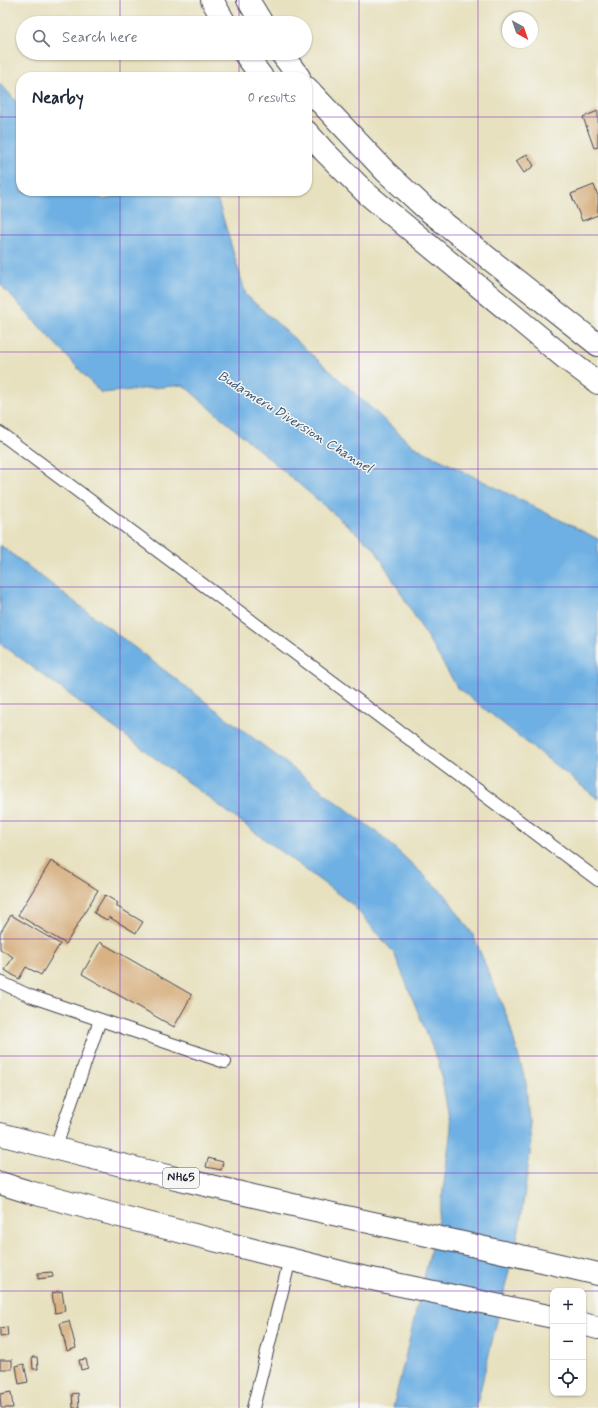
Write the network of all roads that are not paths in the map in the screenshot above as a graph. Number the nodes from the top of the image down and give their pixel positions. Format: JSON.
{"nodes":[{"id":1,"x":212,"y":0,"type":"edge"},
{"id":2,"x":248,"y":0,"type":"edge"},
{"id":3,"x":221,"y":16,"type":"edge"},
{"id":4,"x":258,"y":16,"type":"edge"},
{"id":5,"x":249,"y":60,"type":"edge"},
{"id":6,"x":286,"y":60,"type":"edge"},
{"id":7,"x":258,"y":72,"type":"edge"},
{"id":8,"x":295,"y":72,"type":"edge"},
{"id":9,"x":312,"y":93,"type":"edge"},
{"id":10,"x":312,"y":138,"type":"edge"},
{"id":11,"x":598,"y":345,"type":"edge"},
{"id":12,"x":598,"y":383,"type":"edge"},
{"id":13,"x":0,"y":433,"type":"edge"},
{"id":14,"x":598,"y":880,"type":"edge"},
{"id":15,"x":0,"y":982,"type":"edge"},
{"id":16,"x":100,"y":1020,"type":"junction"},
{"id":17,"x":225,"y":1062,"type":"dead end"},
{"id":18,"x":0,"y":1134,"type":"edge"},
{"id":19,"x":55,"y":1149,"type":"junction"},
{"id":20,"x":0,"y":1183,"type":"edge"},
{"id":21,"x":290,"y":1259,"type":"junction"},
{"id":22,"x":598,"y":1274,"type":"edge"},
{"id":23,"x":550,"y":1316,"type":"edge"},
{"id":24,"x":586,"y":1325,"type":"edge"},
{"id":25,"x":598,"y":1328,"type":"edge"},
{"id":26,"x":253,"y":1408,"type":"edge"}],
"edges":[{"from":1,"to":3,"type":"main road"},
{"from":2,"to":4,"type":"main road"},
{"from":5,"to":7,"type":"main road"},
{"from":6,"to":8,"type":"main road"},
{"from":9,"to":11,"type":"main road"},
{"from":10,"to":12,"type":"main road"},
{"from":13,"to":14,"type":"lane"},
{"from":15,"to":16,"type":"lane"},
{"from":16,"to":17,"type":"lane"},
{"from":16,"to":19,"type":"lane"},
{"from":18,"to":19,"type":"main road","number":"NH65"},
{"from":19,"to":22,"type":"main road","number":"NH65"},
{"from":20,"to":21,"type":"main road"},
{"from":21,"to":23,"type":"main road"},
{"from":21,"to":26,"type":"lane"},
{"from":24,"to":25,"type":"main road"}]}
